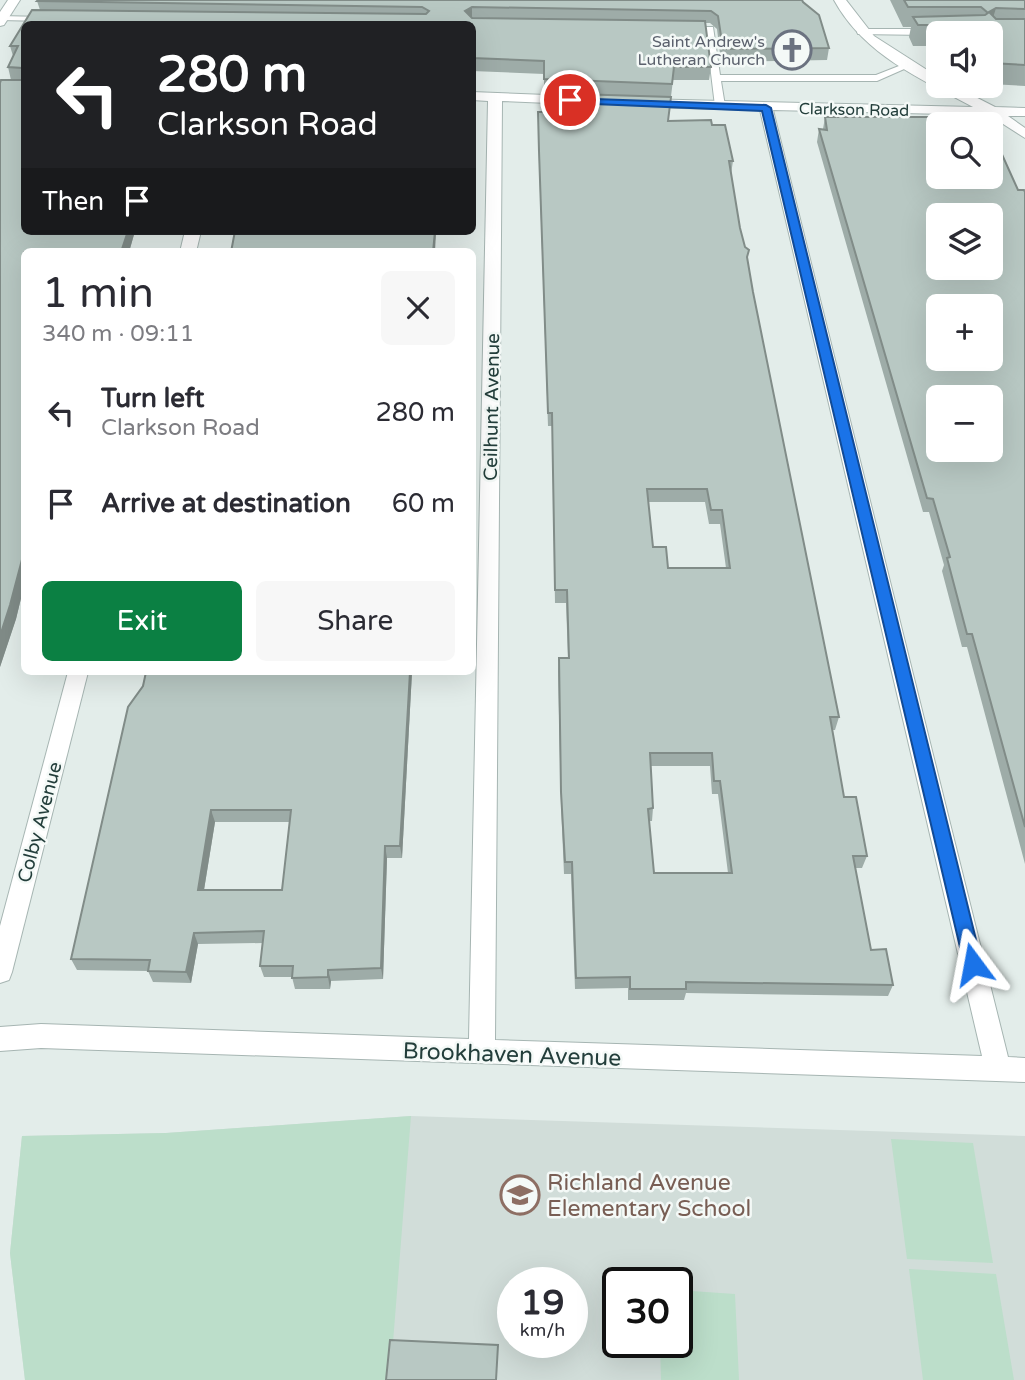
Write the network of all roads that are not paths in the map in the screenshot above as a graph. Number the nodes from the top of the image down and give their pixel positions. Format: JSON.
{"nodes":[{"id":1,"x":14,"y":0,"type":"edge"},
{"id":2,"x":840,"y":0,"type":"edge"},
{"id":3,"x":1,"y":19,"type":"edge"},
{"id":4,"x":53,"y":19,"type":"edge"},
{"id":5,"x":682,"y":29,"type":"edge"},
{"id":6,"x":861,"y":32,"type":"junction"},
{"id":7,"x":926,"y":32,"type":"edge"},
{"id":8,"x":907,"y":66,"type":"junction"},
{"id":9,"x":926,"y":76,"type":"edge"},
{"id":10,"x":718,"y":78,"type":"junction"},
{"id":11,"x":476,"y":96,"type":"edge"},
{"id":12,"x":495,"y":96,"type":"junction"},
{"id":13,"x":967,"y":98,"type":"edge"},
{"id":14,"x":588,"y":101,"type":"edge"},
{"id":15,"x":627,"y":102,"type":"edge"},
{"id":16,"x":720,"y":106,"type":"junction"},
{"id":17,"x":766,"y":108,"type":"junction"},
{"id":18,"x":992,"y":111,"type":"junction"},
{"id":19,"x":1025,"y":111,"type":"edge"},
{"id":20,"x":1025,"y":134,"type":"edge"},
{"id":21,"x":77,"y":675,"type":"edge"},
{"id":22,"x":0,"y":972,"type":"edge"},
{"id":23,"x":0,"y":1039,"type":"edge"},
{"id":24,"x":482,"y":1053,"type":"junction"},
{"id":25,"x":998,"y":1069,"type":"junction"},
{"id":26,"x":1025,"y":1070,"type":"edge"}],
"edges":[{"from":1,"to":3,"type":"street"},
{"from":2,"to":6,"type":"street"},
{"from":3,"to":4,"type":"lane"},
{"from":5,"to":10,"type":"lane"},
{"from":6,"to":7,"type":"lane"},
{"from":6,"to":8,"type":"street"},
{"from":8,"to":9,"type":"street"},
{"from":8,"to":10,"type":"lane"},
{"from":10,"to":16,"type":"lane"},
{"from":11,"to":12,"type":"street"},
{"from":12,"to":14,"type":"street"},
{"from":12,"to":24,"type":"street","name":"Ceilhunt Avenue"},
{"from":13,"to":18,"type":"street"},
{"from":15,"to":16,"type":"street","name":"Clarkson Road"},
{"from":16,"to":17,"type":"street","name":"Clarkson Road"},
{"from":17,"to":18,"type":"street","name":"Clarkson Road"},
{"from":17,"to":25,"type":"street"},
{"from":18,"to":19,"type":"street","name":"Clarkson Road"},
{"from":18,"to":20,"type":"street"},
{"from":21,"to":22,"type":"street","name":"Colby Avenue"},
{"from":23,"to":24,"type":"street","name":"Brookhaven Avenue"},
{"from":24,"to":25,"type":"street","name":"Brookhaven Avenue"},
{"from":25,"to":26,"type":"street","name":"Brookhaven Avenue"}]}
